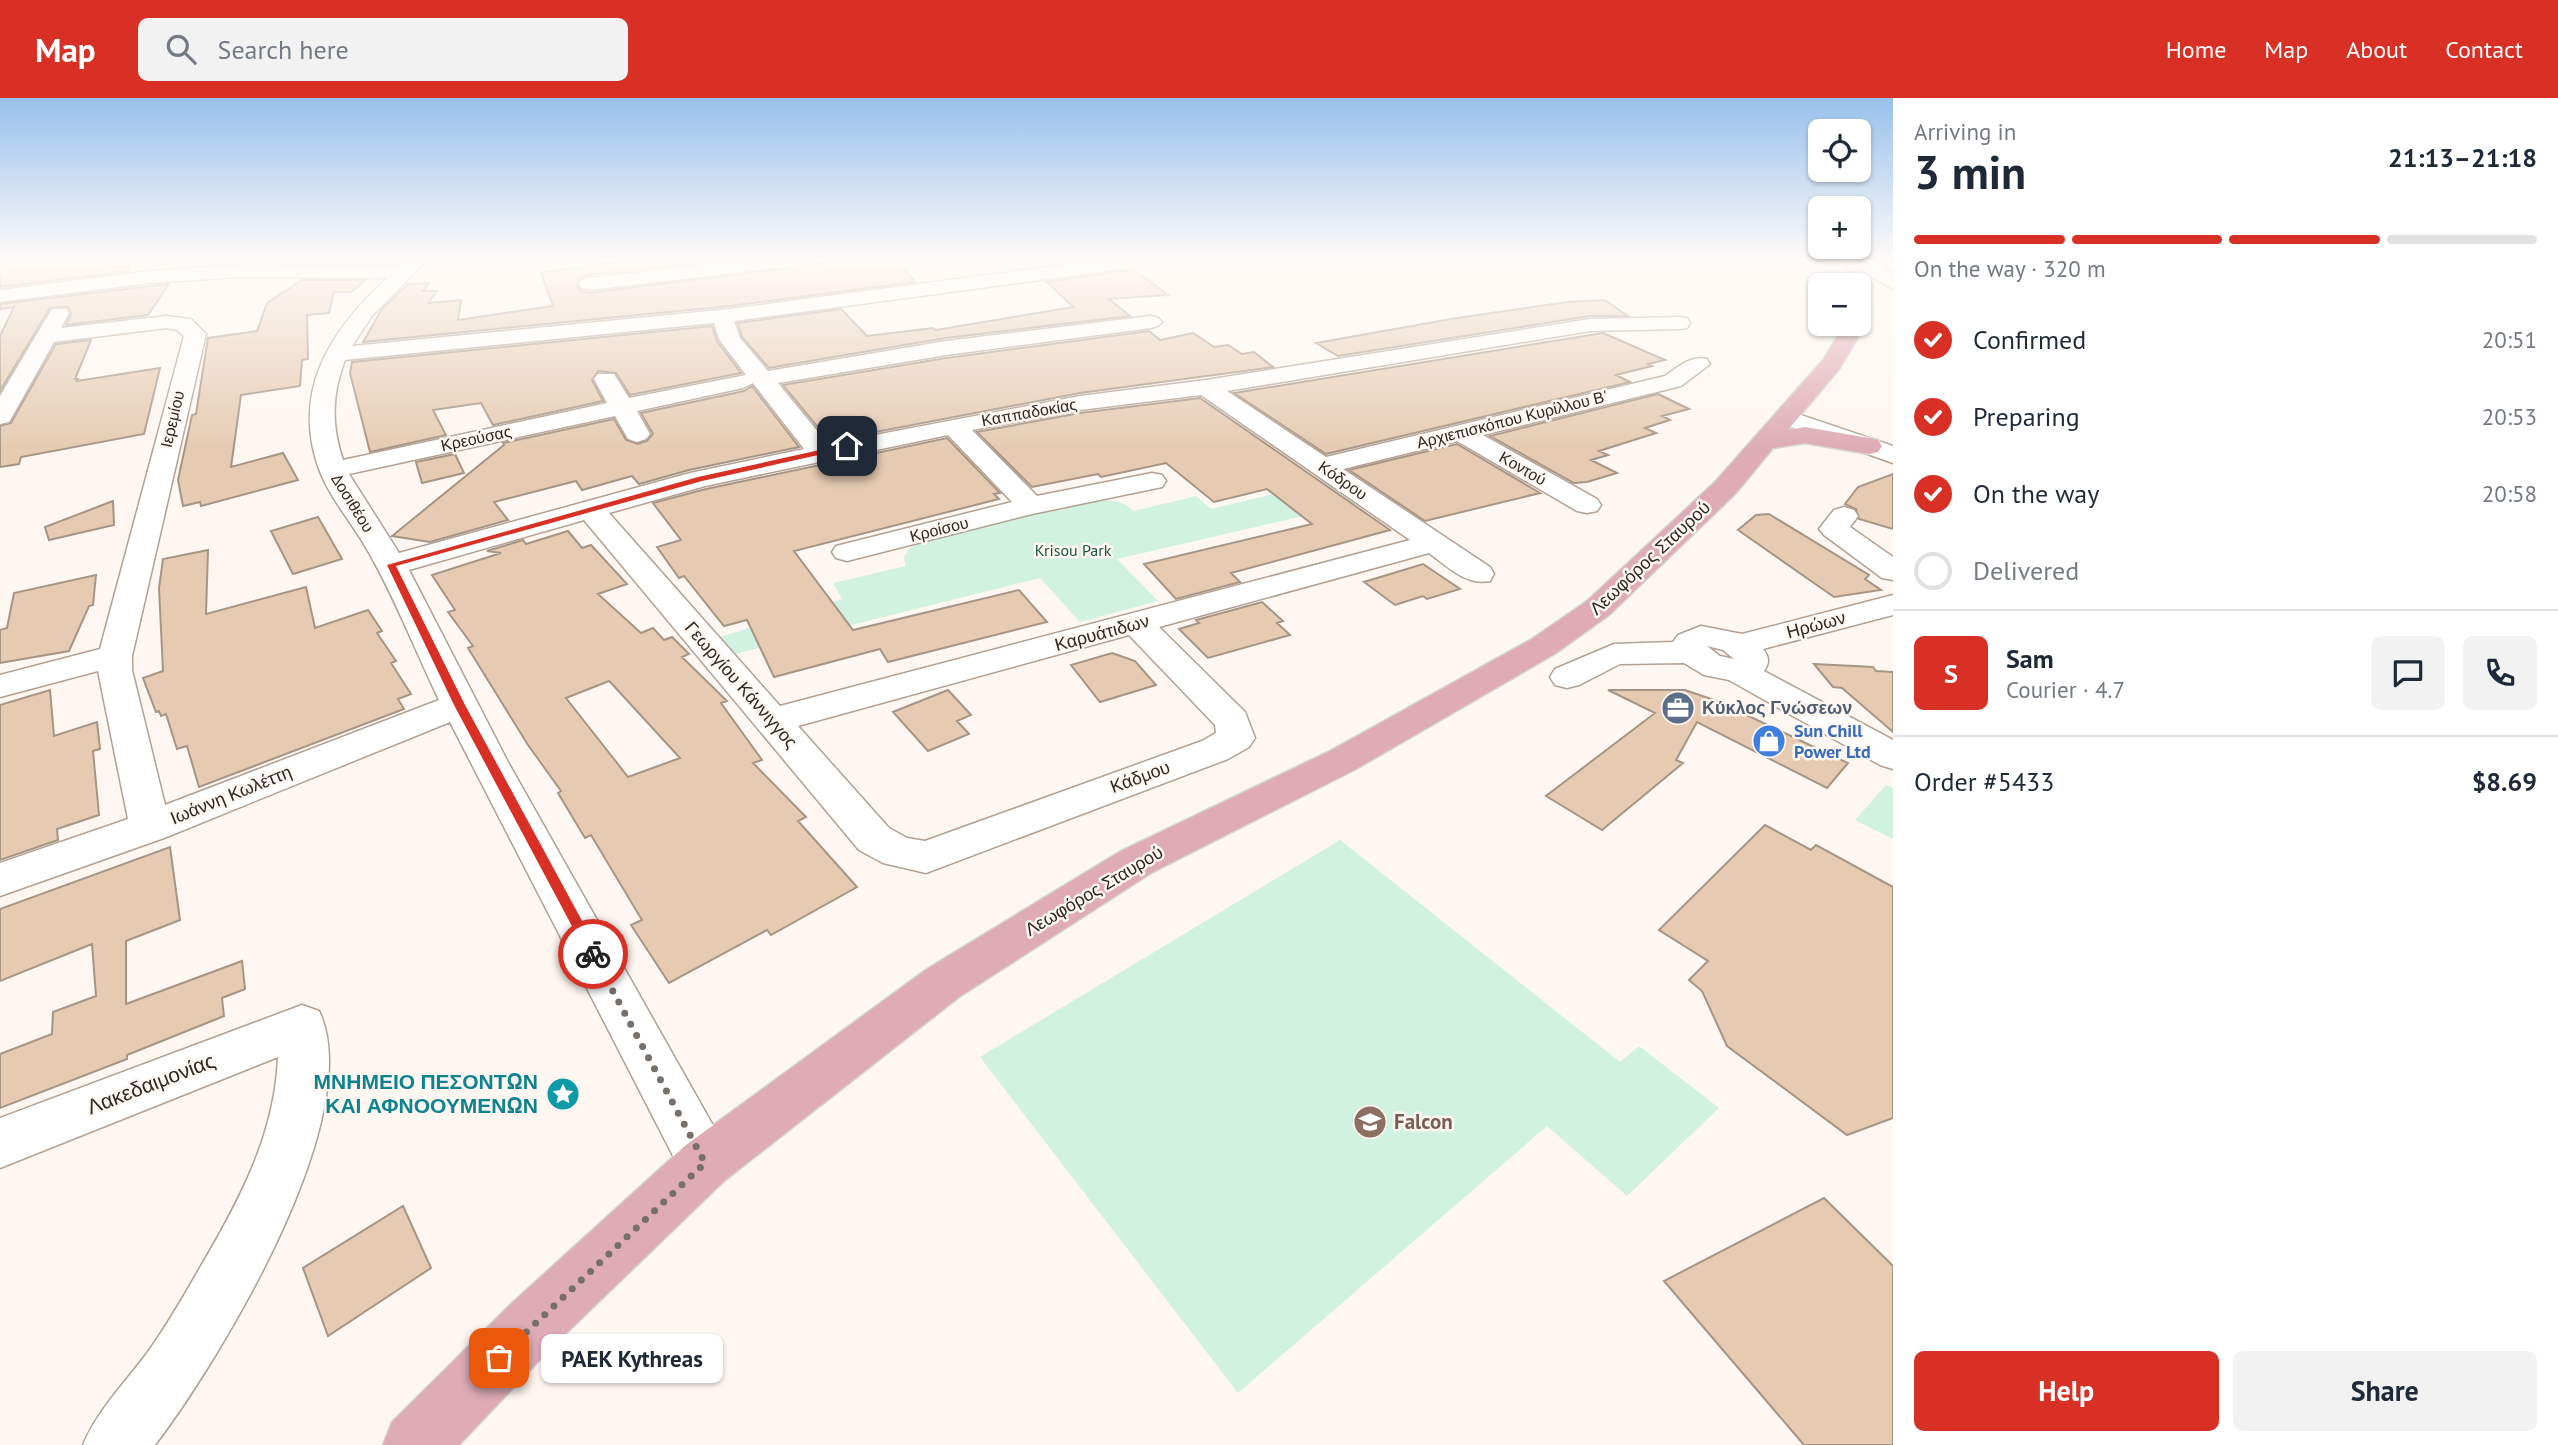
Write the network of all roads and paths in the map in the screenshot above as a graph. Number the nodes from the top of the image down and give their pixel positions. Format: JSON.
{"nodes":[{"id":1,"x":53,"y":324,"type":"edge"},
{"id":2,"x":150,"y":324,"type":"edge"},
{"id":3,"x":182,"y":324,"type":"edge"},
{"id":4,"x":357,"y":324,"type":"edge"},
{"id":5,"x":597,"y":324,"type":"edge"},
{"id":6,"x":644,"y":324,"type":"edge"},
{"id":7,"x":725,"y":324,"type":"edge"},
{"id":8,"x":1136,"y":324,"type":"edge"},
{"id":9,"x":1641,"y":324,"type":"edge"},
{"id":10,"x":598,"y":329,"type":"junction"},
{"id":11,"x":46,"y":336,"type":"junction"},
{"id":12,"x":1848,"y":336,"type":"edge"},
{"id":13,"x":337,"y":354,"type":"junction"},
{"id":14,"x":1699,"y":364,"type":"dead end"},
{"id":15,"x":606,"y":379,"type":"dead end"},
{"id":16,"x":752,"y":380,"type":"junction"},
{"id":17,"x":1206,"y":387,"type":"junction"},
{"id":18,"x":1804,"y":397,"type":"junction"},
{"id":19,"x":620,"y":406,"type":"junction"},
{"id":20,"x":0,"y":417,"type":"edge"},
{"id":21,"x":1786,"y":417,"type":"junction"},
{"id":22,"x":954,"y":426,"type":"junction"},
{"id":23,"x":1460,"y":432,"type":"junction"},
{"id":24,"x":637,"y":434,"type":"dead end"},
{"id":25,"x":1766,"y":440,"type":"junction"},
{"id":26,"x":1870,"y":446,"type":"edge"},
{"id":27,"x":820,"y":452,"type":"junction"},
{"id":28,"x":1322,"y":466,"type":"junction"},
{"id":29,"x":332,"y":470,"type":"junction"},
{"id":30,"x":1152,"y":481,"type":"dead end"},
{"id":31,"x":1587,"y":505,"type":"dead end"},
{"id":32,"x":1031,"y":506,"type":"junction"},
{"id":33,"x":590,"y":509,"type":"junction"},
{"id":34,"x":1844,"y":516,"type":"dead end"},
{"id":35,"x":1432,"y":543,"type":"junction"},
{"id":36,"x":847,"y":552,"type":"dead end"},
{"id":37,"x":391,"y":565,"type":"junction"},
{"id":38,"x":1893,"y":571,"type":"edge"},
{"id":39,"x":1479,"y":574,"type":"dead end"},
{"id":40,"x":1893,"y":605,"type":"edge"},
{"id":41,"x":1137,"y":624,"type":"junction"},
{"id":42,"x":115,"y":656,"type":"junction"},
{"id":43,"x":1738,"y":658,"type":"junction"},
{"id":44,"x":1567,"y":677,"type":"dead end"},
{"id":45,"x":0,"y":686,"type":"edge"},
{"id":46,"x":459,"y":705,"type":"junction"},
{"id":47,"x":771,"y":721,"type":"junction"},
{"id":48,"x":1893,"y":756,"type":"edge"},
{"id":49,"x":150,"y":827,"type":"junction"},
{"id":50,"x":898,"y":852,"type":"joint"},
{"id":51,"x":0,"y":880,"type":"edge"},
{"id":52,"x":0,"y":1143,"type":"edge"},
{"id":53,"x":705,"y":1163,"type":"junction"},
{"id":54,"x":115,"y":1445,"type":"edge"},
{"id":55,"x":415,"y":1445,"type":"edge"}],
"edges":[{"from":1,"to":11,"type":"street"},
{"from":2,"to":11,"type":"street","name":"Ιερεμίου"},
{"from":3,"to":42,"type":"street","name":"Ιερεμίου"},
{"from":4,"to":13,"type":"street","name":"Δοσιθέου"},
{"from":5,"to":10,"type":"street"},
{"from":6,"to":10,"type":"street"},
{"from":7,"to":16,"type":"street"},
{"from":8,"to":16,"type":"street","name":"Κρεούσας"},
{"from":9,"to":17,"type":"street","name":"Καππαδοκίας"},
{"from":10,"to":13,"type":"street"},
{"from":11,"to":20,"type":"street"},
{"from":12,"to":18,"type":"main road","name":"Λεωφόρος Σταυρού"},
{"from":13,"to":29,"type":"street","name":"Δοσιθέου"},
{"from":14,"to":23,"type":"street","name":"Αρχιεπισκόπου Κυρίλλου Β'"},
{"from":15,"to":19,"type":"street"},
{"from":16,"to":19,"type":"street","name":"Κρεούσας"},
{"from":16,"to":27,"type":"street"},
{"from":17,"to":22,"type":"street","name":"Καππαδοκίας"},
{"from":17,"to":28,"type":"street","name":"Κόδρου"},
{"from":18,"to":21,"type":"main road","name":"Λεωφόρος Σταυρού"},
{"from":18,"to":26,"type":"main road"},
{"from":19,"to":24,"type":"street"},
{"from":19,"to":29,"type":"street","name":"Κρεούσας"},
{"from":21,"to":25,"type":"main road","name":"Λεωφόρος Σταυρού"},
{"from":21,"to":26,"type":"street"},
{"from":22,"to":27,"type":"street","name":"Καππαδοκίας"},
{"from":22,"to":32,"type":"street"},
{"from":23,"to":28,"type":"street","name":"Αρχιεπισκόπου Κυρίλλου Β'"},
{"from":23,"to":31,"type":"street","name":"Κοντού"},
{"from":25,"to":26,"type":"main road"},
{"from":25,"to":53,"type":"main road","name":"Λεωφόρος Σταυρού"},
{"from":27,"to":33,"type":"street","name":"Καππαδοκίας"},
{"from":28,"to":35,"type":"street","name":"Κόδρου"},
{"from":29,"to":37,"type":"street","name":"Δοσιθέου"},
{"from":30,"to":32,"type":"street","name":"Κροίσου"},
{"from":32,"to":36,"type":"street","name":"Κροίσου"},
{"from":33,"to":37,"type":"street","name":"Καππαδοκίας"},
{"from":33,"to":47,"type":"street","name":"Γεωργίου Κάννιγγος"},
{"from":34,"to":38,"type":"street"},
{"from":35,"to":39,"type":"street","name":"Κόδρου"},
{"from":35,"to":41,"type":"street","name":"Καρυάτιδων"},
{"from":37,"to":46,"type":"street","name":"Δοσιθέου"},
{"from":40,"to":43,"type":"street","name":"Ηρώων"},
{"from":41,"to":47,"type":"street","name":"Καρυάτιδων"},
{"from":41,"to":50,"type":"street","name":"Κάδμου"},
{"from":42,"to":45,"type":"street"},
{"from":42,"to":49,"type":"street","name":"Ιερεμίου"},
{"from":43,"to":44,"type":"street"},
{"from":43,"to":48,"type":"street"},
{"from":46,"to":49,"type":"street","name":"Ιωάννη Κωλέττη"},
{"from":46,"to":53,"type":"street","name":"Δοσιθέου"},
{"from":47,"to":50,"type":"street","name":"Γεωργίου Κάννιγγος"},
{"from":49,"to":51,"type":"street","name":"Ιωάννη Κωλέττη"},
{"from":52,"to":54,"type":"street","name":"Λακεδαιμονίας"},
{"from":53,"to":55,"type":"main road","name":"Λεωφόρος Σταυρού"}]}
